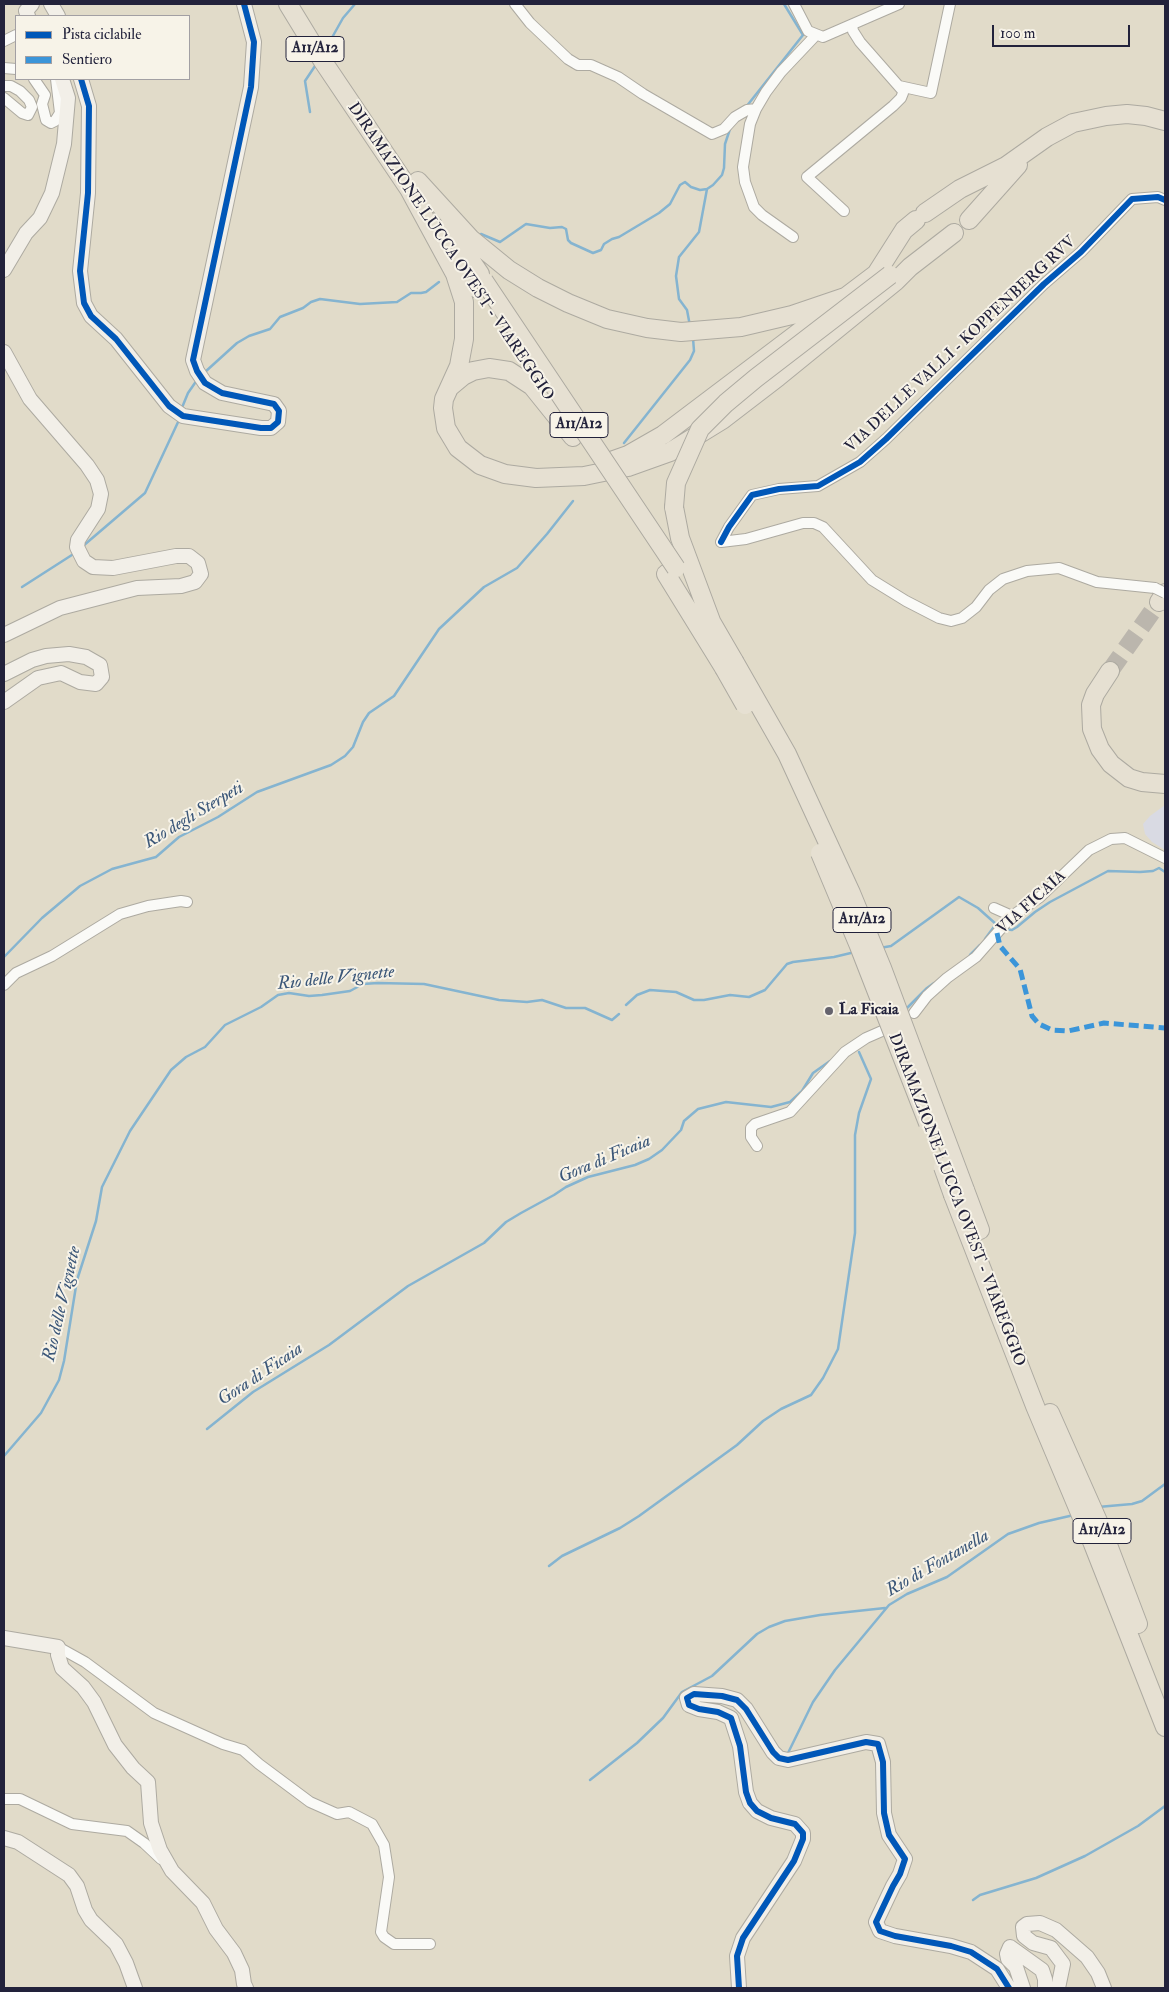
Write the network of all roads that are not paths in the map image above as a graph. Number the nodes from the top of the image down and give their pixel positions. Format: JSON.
{"nodes":[{"id":1,"x":51,"y":4,"type":"edge"},
{"id":2,"x":244,"y":4,"type":"edge"},
{"id":3,"x":288,"y":4,"type":"edge"},
{"id":4,"x":301,"y":4,"type":"edge"},
{"id":5,"x":515,"y":4,"type":"edge"},
{"id":6,"x":794,"y":4,"type":"edge"},
{"id":7,"x":900,"y":4,"type":"edge"},
{"id":8,"x":950,"y":4,"type":"edge"},
{"id":9,"x":57,"y":15,"type":"edge"},
{"id":10,"x":852,"y":24,"type":"junction"},
{"id":11,"x":816,"y":35,"type":"junction"},
{"id":12,"x":35,"y":80,"type":"edge"},
{"id":13,"x":56,"y":80,"type":"edge"},
{"id":14,"x":62,"y":80,"type":"edge"},
{"id":15,"x":81,"y":80,"type":"edge"},
{"id":16,"x":4,"y":86,"type":"edge"},
{"id":17,"x":899,"y":86,"type":"junction"},
{"id":18,"x":349,"y":89,"type":"junction"},
{"id":19,"x":4,"y":98,"type":"edge"},
{"id":20,"x":756,"y":109,"type":"junction"},
{"id":21,"x":1165,"y":121,"type":"edge"},
{"id":22,"x":1031,"y":149,"type":"junction"},
{"id":23,"x":414,"y":185,"type":"junction"},
{"id":24,"x":1165,"y":200,"type":"edge"},
{"id":25,"x":844,"y":211,"type":"dead end"},
{"id":26,"x":969,"y":220,"type":"dead end"},
{"id":27,"x":954,"y":233,"type":"dead end"},
{"id":28,"x":793,"y":237,"type":"dead end"},
{"id":29,"x":910,"y":267,"type":"junction"},
{"id":30,"x":4,"y":270,"type":"edge"},
{"id":31,"x":479,"y":284,"type":"junction"},
{"id":32,"x":821,"y":311,"type":"junction"},
{"id":33,"x":4,"y":352,"type":"edge"},
{"id":34,"x":449,"y":388,"type":"junction"},
{"id":35,"x":573,"y":437,"type":"junction"},
{"id":36,"x":563,"y":476,"type":"junction"},
{"id":37,"x":671,"y":571,"type":"junction"},
{"id":38,"x":1160,"y":594,"type":"edge"},
{"id":39,"x":711,"y":620,"type":"junction"},
{"id":40,"x":4,"y":634,"type":"edge"},
{"id":41,"x":729,"y":665,"type":"junction"},
{"id":42,"x":1110,"y":671,"type":"tunnel mouth"},
{"id":43,"x":4,"y":674,"type":"edge"},
{"id":44,"x":4,"y":702,"type":"edge"},
{"id":45,"x":1165,"y":784,"type":"edge"},
{"id":46,"x":1165,"y":858,"type":"edge"},
{"id":47,"x":187,"y":902,"type":"dead end"},
{"id":48,"x":994,"y":908,"type":"dead end"},
{"id":49,"x":1005,"y":924,"type":"junction"},
{"id":50,"x":4,"y":985,"type":"edge"},
{"id":51,"x":914,"y":1013,"type":"dead end"},
{"id":52,"x":882,"y":1031,"type":"dead end"},
{"id":53,"x":757,"y":1146,"type":"dead end"},
{"id":54,"x":1040,"y":1405,"type":"junction"},
{"id":55,"x":4,"y":1638,"type":"edge"},
{"id":56,"x":58,"y":1647,"type":"junction"},
{"id":57,"x":1165,"y":1693,"type":"edge"},
{"id":58,"x":1165,"y":1727,"type":"edge"},
{"id":59,"x":4,"y":1799,"type":"edge"},
{"id":60,"x":4,"y":1838,"type":"edge"},
{"id":61,"x":172,"y":1871,"type":"junction"},
{"id":62,"x":430,"y":1944,"type":"dead end"},
{"id":63,"x":134,"y":1988,"type":"edge"},
{"id":64,"x":246,"y":1988,"type":"edge"},
{"id":65,"x":739,"y":1988,"type":"edge"},
{"id":66,"x":1009,"y":1988,"type":"edge"},
{"id":67,"x":1023,"y":1988,"type":"edge"},
{"id":68,"x":1045,"y":1988,"type":"edge"},
{"id":69,"x":1058,"y":1988,"type":"edge"},
{"id":70,"x":1104,"y":1988,"type":"edge"}],
"edges":[{"from":1,"to":9,"type":"street"},
{"from":2,"to":15,"type":"street"},
{"from":3,"to":18,"type":"highway","name":"DIRAMAZIONE LUCCA OVEST - VIAREGGIO","number":"A11/A12"},
{"from":4,"to":18,"type":"highway","name":"DIRAMAZIONE LUCCA OVEST - VIAREGGIO","number":"A11/A12"},
{"from":5,"to":20,"type":"street"},
{"from":6,"to":11,"type":"street"},
{"from":7,"to":10,"type":"street"},
{"from":8,"to":17,"type":"street"},
{"from":10,"to":11,"type":"street"},
{"from":10,"to":17,"type":"street"},
{"from":11,"to":20,"type":"street"},
{"from":12,"to":13,"type":"street"},
{"from":14,"to":30,"type":"street"},
{"from":16,"to":19,"type":"street"},
{"from":17,"to":25,"type":"street"},
{"from":18,"to":23,"type":"highway","name":"DIRAMAZIONE LUCCA OVEST - VIAREGGIO","number":"A11/A12"},
{"from":20,"to":28,"type":"street"},
{"from":21,"to":22,"type":"highway"},
{"from":22,"to":26,"type":"highway"},
{"from":22,"to":32,"type":"highway"},
{"from":23,"to":31,"type":"highway","name":"DIRAMAZIONE LUCCA OVEST - VIAREGGIO","number":"A11/A12"},
{"from":23,"to":32,"type":"highway"},
{"from":23,"to":34,"type":"highway"},
{"from":24,"to":38,"type":"street","name":"VIA DELLE VALLI - KOPPENBERG RVV"},
{"from":27,"to":29,"type":"highway"},
{"from":29,"to":36,"type":"highway"},
{"from":29,"to":39,"type":"highway","bridge":true},
{"from":31,"to":35,"type":"highway","name":"DIRAMAZIONE LUCCA OVEST - VIAREGGIO","number":"A11/A12"},
{"from":31,"to":37,"type":"highway","name":"DIRAMAZIONE LUCCA OVEST - VIAREGGIO","number":"A11/A12","bridge":true},
{"from":32,"to":36,"type":"highway"},
{"from":33,"to":40,"type":"street"},
{"from":34,"to":35,"type":"highway"},
{"from":34,"to":36,"type":"highway"},
{"from":35,"to":37,"type":"highway","name":"DIRAMAZIONE LUCCA OVEST - VIAREGGIO","number":"A11/A12"},
{"from":37,"to":39,"type":"highway","name":"DIRAMAZIONE LUCCA OVEST - VIAREGGIO","number":"A11/A12"},
{"from":37,"to":41,"type":"highway","name":"DIRAMAZIONE LUCCA OVEST - VIAREGGIO","number":"A11/A12"},
{"from":39,"to":41,"type":"highway","name":"DIRAMAZIONE LUCCA OVEST - VIAREGGIO","number":"A11/A12"},
{"from":41,"to":54,"type":"highway","name":"DIRAMAZIONE LUCCA OVEST - VIAREGGIO","number":"A11/A12","bridge":true},
{"from":42,"to":45,"type":"highway"},
{"from":43,"to":44,"type":"street"},
{"from":46,"to":49,"type":"street","name":"VIA FICAIA"},
{"from":47,"to":50,"type":"street"},
{"from":48,"to":49,"type":"street"},
{"from":49,"to":51,"type":"street","name":"VIA FICAIA"},
{"from":52,"to":53,"type":"street"},
{"from":54,"to":57,"type":"highway","name":"DIRAMAZIONE LUCCA OVEST - VIAREGGIO","number":"A11/A12"},
{"from":54,"to":58,"type":"highway","name":"DIRAMAZIONE LUCCA OVEST - VIAREGGIO","number":"A11/A12"},
{"from":55,"to":56,"type":"street"},
{"from":56,"to":61,"type":"street"},
{"from":56,"to":62,"type":"street"},
{"from":59,"to":61,"type":"street"},
{"from":60,"to":63,"type":"street"},
{"from":61,"to":64,"type":"street"},
{"from":65,"to":66,"type":"street"},
{"from":67,"to":68,"type":"street"},
{"from":69,"to":70,"type":"street"}]}
